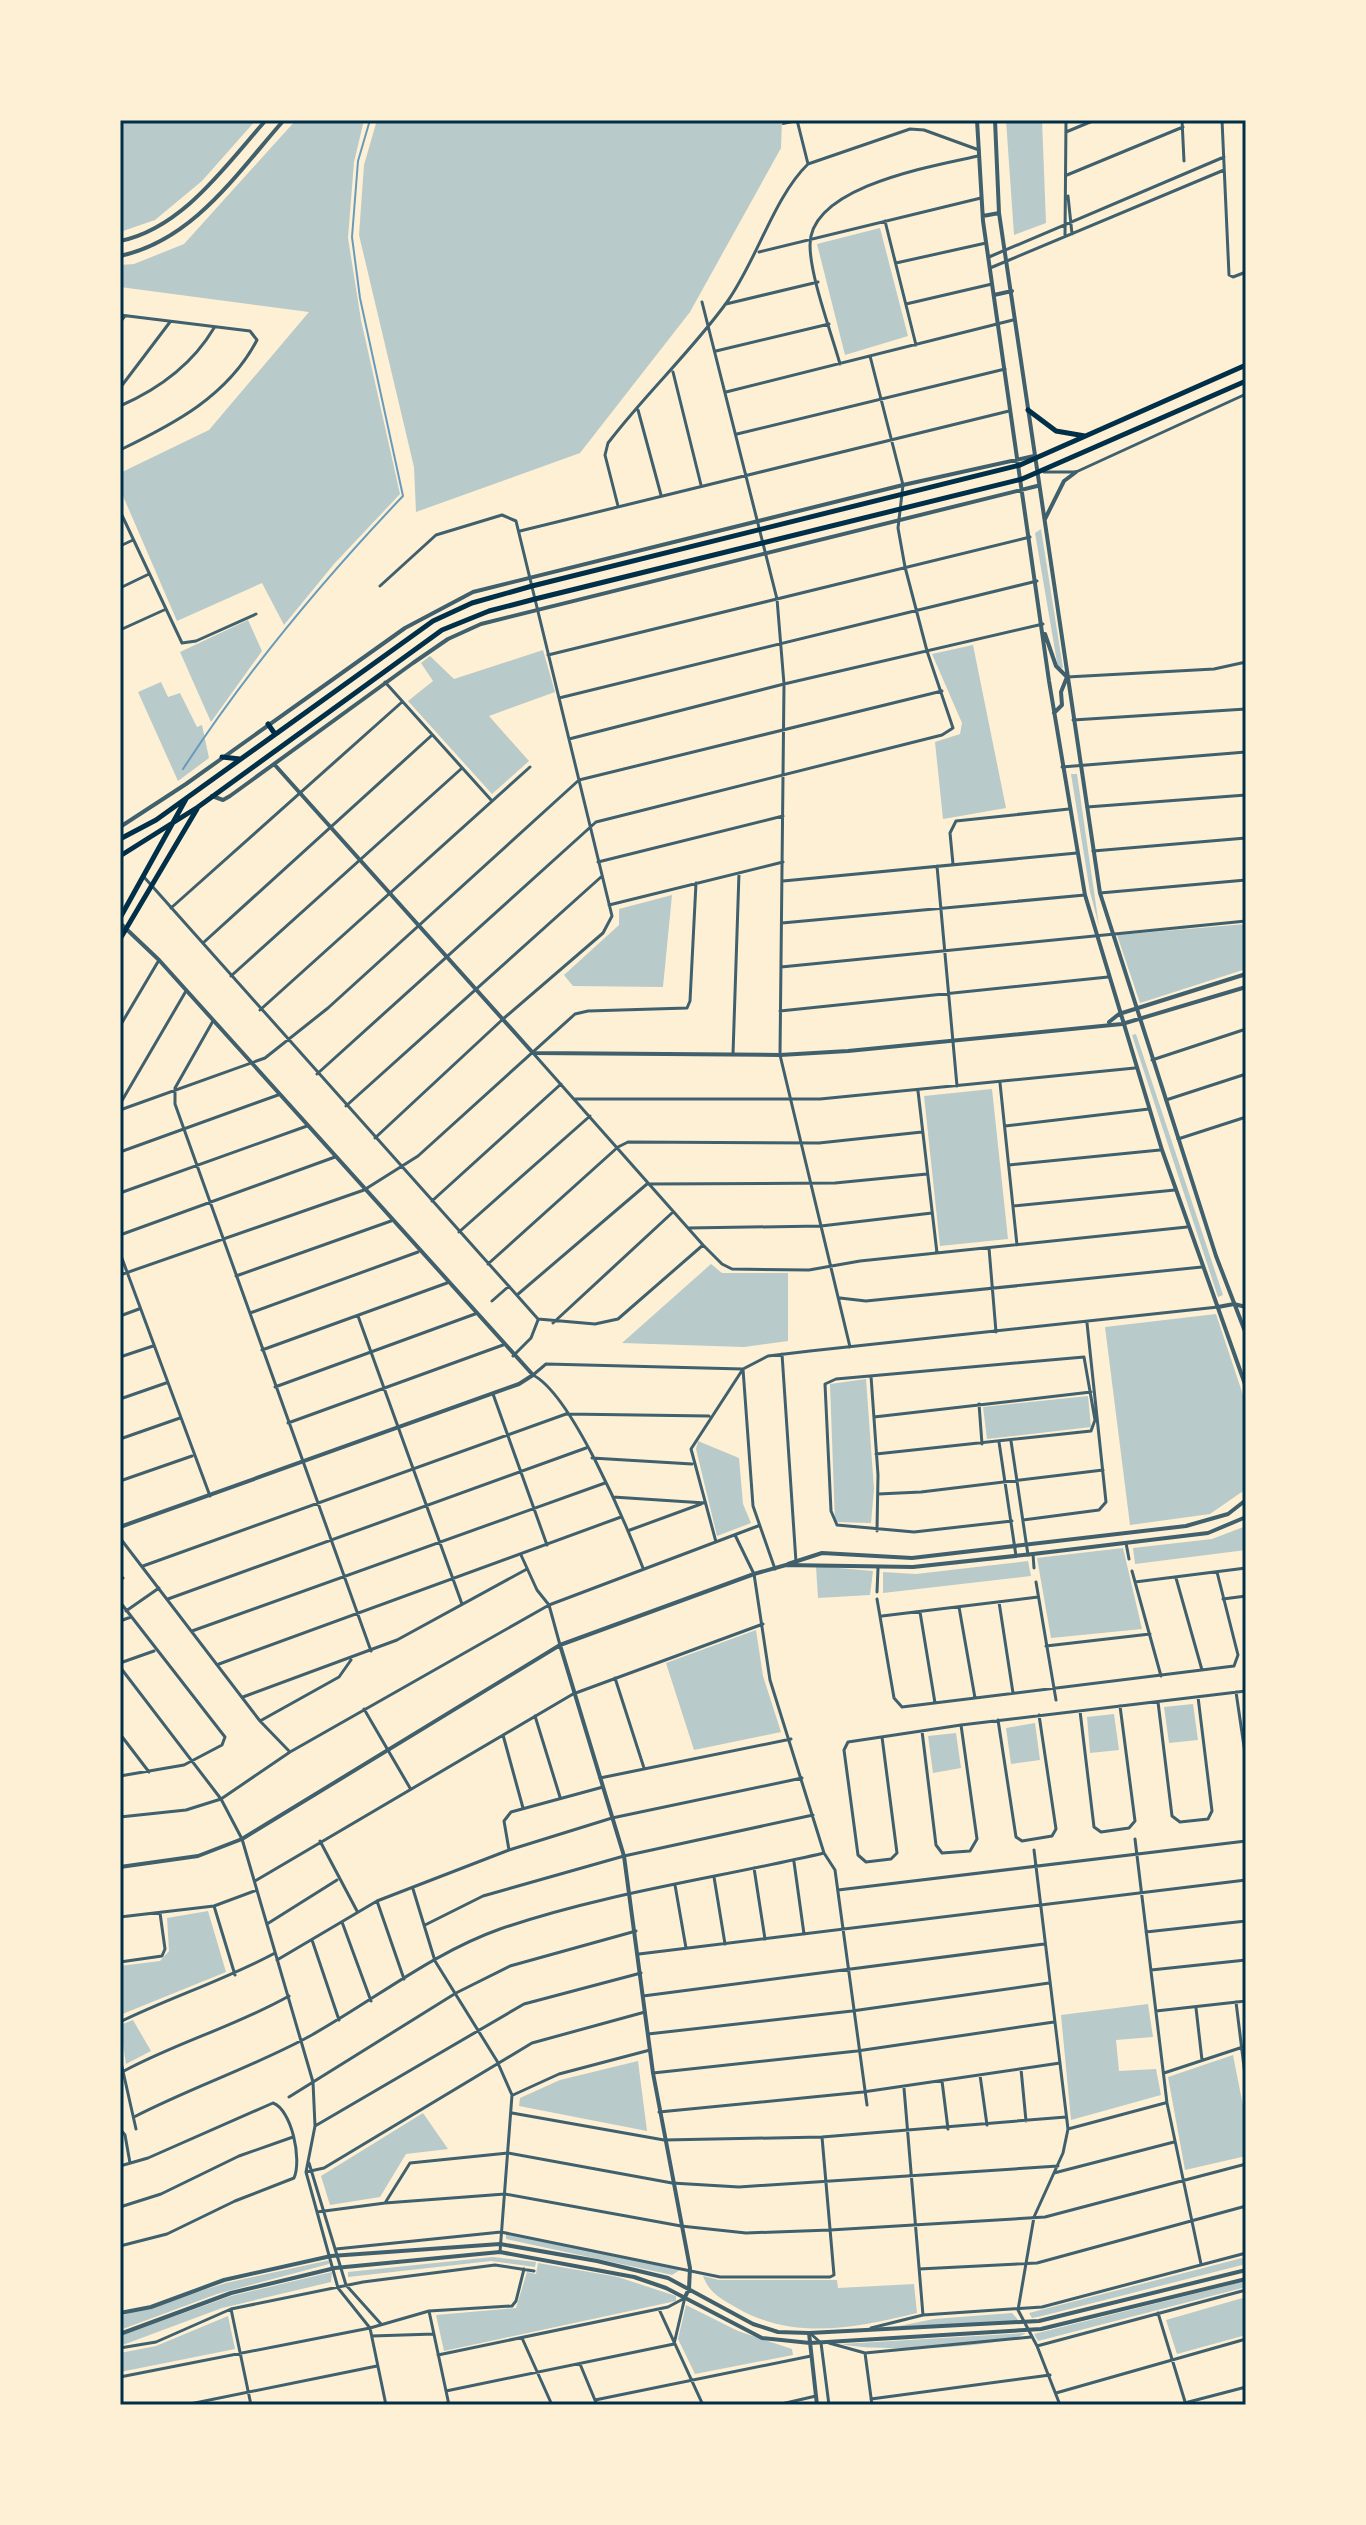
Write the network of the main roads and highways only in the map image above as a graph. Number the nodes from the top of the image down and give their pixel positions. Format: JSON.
{"nodes":[{"id":1,"x":1246,"y":365,"type":"edge"},
{"id":2,"x":1246,"y":381,"type":"edge"},
{"id":3,"x":1028,"y":410,"type":"road end"},
{"id":4,"x":1086,"y":436,"type":"junction"},
{"id":5,"x":329,"y":712,"type":"junction"},
{"id":6,"x":334,"y":719,"type":"road end"},
{"id":7,"x":268,"y":724,"type":"road end"},
{"id":8,"x":275,"y":734,"type":"junction"},
{"id":9,"x":222,"y":757,"type":"road end"},
{"id":10,"x":241,"y":759,"type":"junction"},
{"id":11,"x":187,"y":798,"type":"junction"},
{"id":12,"x":198,"y":807,"type":"junction"},
{"id":13,"x":175,"y":822,"type":"junction"},
{"id":14,"x":120,"y":839,"type":"edge"},
{"id":15,"x":120,"y":856,"type":"edge"},
{"id":16,"x":120,"y":921,"type":"edge"},
{"id":17,"x":120,"y":939,"type":"edge"}],
"edges":[{"from":1,"to":4,"type":"main road"},
{"from":2,"to":5,"type":"main road"},
{"from":3,"to":4,"type":"main road"},
{"from":4,"to":8,"type":"main road"},
{"from":5,"to":6,"type":"main road"},
{"from":5,"to":12,"type":"main road"},
{"from":7,"to":8,"type":"main road"},
{"from":8,"to":10,"type":"main road"},
{"from":9,"to":10,"type":"main road"},
{"from":10,"to":11,"type":"main road"},
{"from":11,"to":13,"type":"main road"},
{"from":11,"to":14,"type":"main road"},
{"from":12,"to":13,"type":"main road"},
{"from":12,"to":17,"type":"main road"},
{"from":13,"to":15,"type":"main road"},
{"from":13,"to":16,"type":"main road"}]}
